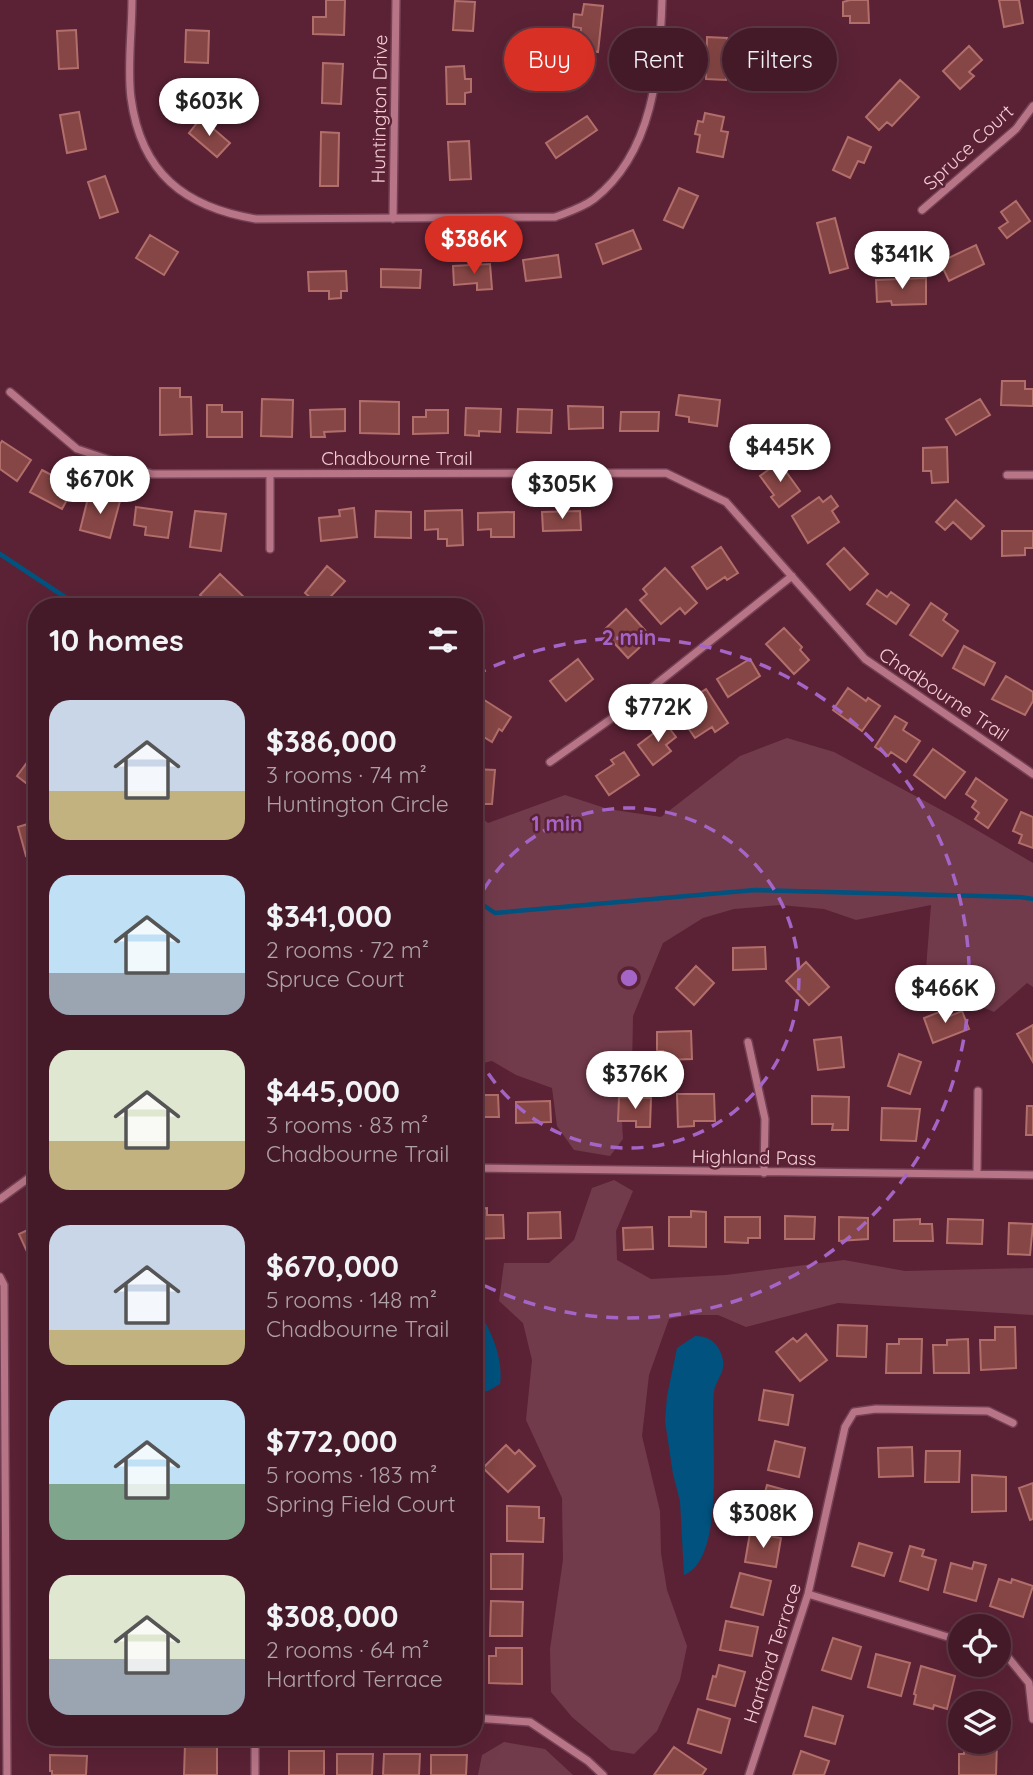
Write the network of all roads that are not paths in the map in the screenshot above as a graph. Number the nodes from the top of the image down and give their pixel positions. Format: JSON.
{"nodes":[{"id":1,"x":132,"y":0,"type":"edge"},
{"id":2,"x":396,"y":0,"type":"edge"},
{"id":3,"x":662,"y":0,"type":"edge"},
{"id":4,"x":1033,"y":106,"type":"edge"},
{"id":5,"x":922,"y":210,"type":"dead end"},
{"id":6,"x":393,"y":219,"type":"junction"},
{"id":7,"x":10,"y":392,"type":"dead end"},
{"id":8,"x":270,"y":474,"type":"junction"},
{"id":9,"x":1007,"y":475,"type":"dead end"},
{"id":10,"x":1033,"y":475,"type":"edge"},
{"id":11,"x":270,"y":549,"type":"dead end"},
{"id":12,"x":792,"y":576,"type":"junction"},
{"id":13,"x":550,"y":762,"type":"dead end"},
{"id":14,"x":1033,"y":774,"type":"edge"},
{"id":15,"x":748,"y":1042,"type":"dead end"},
{"id":16,"x":978,"y":1091,"type":"dead end"},
{"id":17,"x":483,"y":1168,"type":"edge"},
{"id":18,"x":764,"y":1173,"type":"junction"},
{"id":19,"x":976,"y":1174,"type":"junction"},
{"id":20,"x":1033,"y":1175,"type":"edge"},
{"id":21,"x":28,"y":1179,"type":"edge"},
{"id":22,"x":0,"y":1199,"type":"edge"},
{"id":23,"x":0,"y":1277,"type":"edge"},
{"id":24,"x":1013,"y":1423,"type":"dead end"},
{"id":25,"x":3,"y":1482,"type":"edge"},
{"id":26,"x":808,"y":1594,"type":"junction"},
{"id":27,"x":948,"y":1637,"type":"edge"},
{"id":28,"x":1011,"y":1661,"type":"edge"},
{"id":29,"x":483,"y":1719,"type":"edge"},
{"id":30,"x":1033,"y":1719,"type":"edge"},
{"id":31,"x":3,"y":1724,"type":"edge"},
{"id":32,"x":255,"y":1746,"type":"edge"},
{"id":33,"x":6,"y":1775,"type":"edge"},
{"id":34,"x":255,"y":1775,"type":"edge"},
{"id":35,"x":603,"y":1775,"type":"edge"},
{"id":36,"x":749,"y":1775,"type":"edge"}],
"edges":[{"from":1,"to":6,"type":"street"},
{"from":2,"to":6,"type":"street","name":"Huntington Drive"},
{"from":3,"to":6,"type":"street"},
{"from":4,"to":5,"type":"street","name":"Spruce Court"},
{"from":7,"to":8,"type":"street","name":"Chadbourne Trail"},
{"from":8,"to":11,"type":"street"},
{"from":8,"to":12,"type":"street","name":"Chadbourne Trail"},
{"from":9,"to":10,"type":"street"},
{"from":12,"to":13,"type":"street"},
{"from":12,"to":14,"type":"street","name":"Chadbourne Trail"},
{"from":15,"to":18,"type":"street"},
{"from":16,"to":19,"type":"street"},
{"from":17,"to":18,"type":"street","name":"Highland Pass"},
{"from":18,"to":19,"type":"street","name":"Highland Pass"},
{"from":19,"to":20,"type":"street","name":"Highland Pass"},
{"from":21,"to":22,"type":"street"},
{"from":23,"to":25,"type":"street"},
{"from":24,"to":26,"type":"street","name":"Hartford Terrace"},
{"from":25,"to":31,"type":"street"},
{"from":26,"to":27,"type":"street"},
{"from":26,"to":36,"type":"street","name":"Hartford Terrace"},
{"from":28,"to":30,"type":"street"},
{"from":29,"to":35,"type":"street"},
{"from":31,"to":33,"type":"street"},
{"from":32,"to":34,"type":"street"}]}
